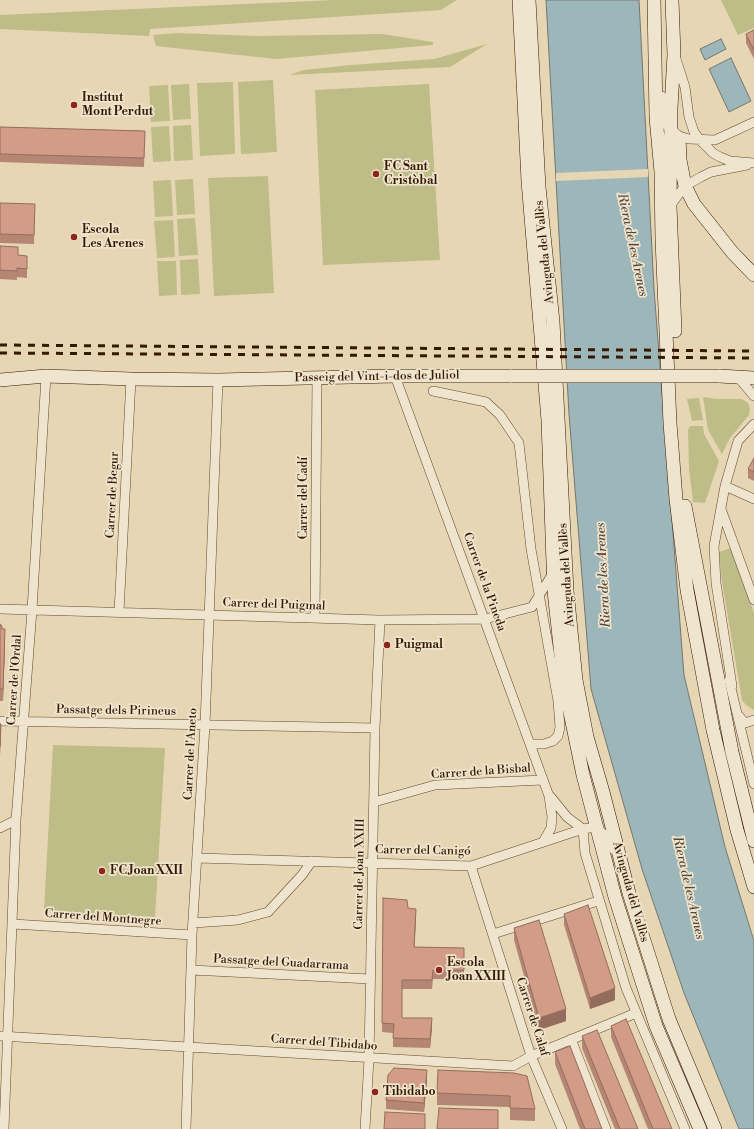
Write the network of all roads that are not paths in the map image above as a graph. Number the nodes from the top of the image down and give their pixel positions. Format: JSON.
{"nodes":[{"id":1,"x":519,"y":0,"type":"edge"},
{"id":2,"x":529,"y":0,"type":"edge"},
{"id":3,"x":654,"y":0,"type":"edge"},
{"id":4,"x":672,"y":0,"type":"edge"},
{"id":5,"x":656,"y":38,"type":"junction"},
{"id":6,"x":674,"y":55,"type":"junction"},
{"id":7,"x":754,"y":122,"type":"edge"},
{"id":8,"x":675,"y":133,"type":"junction"},
{"id":9,"x":700,"y":140,"type":"junction"},
{"id":10,"x":754,"y":163,"type":"edge"},
{"id":11,"x":685,"y":186,"type":"junction"},
{"id":12,"x":670,"y":206,"type":"junction"},
{"id":13,"x":661,"y":224,"type":"junction"},
{"id":14,"x":754,"y":276,"type":"edge"},
{"id":15,"x":46,"y":376,"type":"junction"},
{"id":16,"x":395,"y":376,"type":"junction"},
{"id":17,"x":738,"y":377,"type":"junction"},
{"id":18,"x":318,"y":378,"type":"junction"},
{"id":19,"x":754,"y":378,"type":"edge"},
{"id":20,"x":0,"y":380,"type":"edge"},
{"id":21,"x":131,"y":380,"type":"junction"},
{"id":22,"x":218,"y":380,"type":"junction"},
{"id":23,"x":433,"y":391,"type":"dead end"},
{"id":24,"x":754,"y":396,"type":"edge"},
{"id":25,"x":754,"y":424,"type":"edge"},
{"id":26,"x":725,"y":486,"type":"junction"},
{"id":27,"x":754,"y":499,"type":"edge"},
{"id":28,"x":720,"y":508,"type":"junction"},
{"id":29,"x":554,"y":570,"type":"junction"},
{"id":30,"x":554,"y":590,"type":"junction"},
{"id":31,"x":540,"y":595,"type":"junction"},
{"id":32,"x":754,"y":600,"type":"edge"},
{"id":33,"x":0,"y":609,"type":"edge"},
{"id":34,"x":32,"y":610,"type":"junction"},
{"id":35,"x":119,"y":612,"type":"junction"},
{"id":36,"x":210,"y":615,"type":"junction"},
{"id":37,"x":315,"y":618,"type":"junction"},
{"id":38,"x":380,"y":620,"type":"junction"},
{"id":39,"x":485,"y":620,"type":"junction"},
{"id":40,"x":709,"y":634,"type":"junction"},
{"id":41,"x":732,"y":686,"type":"junction"},
{"id":42,"x":739,"y":716,"type":"junction"},
{"id":43,"x":754,"y":720,"type":"edge"},
{"id":44,"x":0,"y":721,"type":"edge"},
{"id":45,"x":24,"y":722,"type":"junction"},
{"id":46,"x":205,"y":725,"type":"junction"},
{"id":47,"x":375,"y":728,"type":"junction"},
{"id":48,"x":713,"y":730,"type":"junction"},
{"id":49,"x":530,"y":744,"type":"junction"},
{"id":50,"x":732,"y":752,"type":"junction"},
{"id":51,"x":751,"y":756,"type":"edge"},
{"id":52,"x":543,"y":780,"type":"junction"},
{"id":53,"x":754,"y":784,"type":"edge"},
{"id":54,"x":549,"y":796,"type":"junction"},
{"id":55,"x":374,"y":802,"type":"junction"},
{"id":56,"x":16,"y":820,"type":"junction"},
{"id":57,"x":0,"y":828,"type":"edge"},
{"id":58,"x":589,"y":828,"type":"junction"},
{"id":59,"x":754,"y":841,"type":"edge"},
{"id":60,"x":543,"y":842,"type":"junction"},
{"id":61,"x":619,"y":857,"type":"junction"},
{"id":62,"x":197,"y":858,"type":"junction"},
{"id":63,"x":312,"y":861,"type":"junction"},
{"id":64,"x":372,"y":862,"type":"junction"},
{"id":65,"x":471,"y":866,"type":"junction"},
{"id":66,"x":754,"y":887,"type":"edge"},
{"id":67,"x":598,"y":901,"type":"junction"},
{"id":68,"x":193,"y":923,"type":"junction"},
{"id":69,"x":13,"y":924,"type":"junction"},
{"id":70,"x":493,"y":934,"type":"junction"},
{"id":71,"x":192,"y":935,"type":"junction"},
{"id":72,"x":191,"y":970,"type":"junction"},
{"id":73,"x":370,"y":979,"type":"junction"},
{"id":74,"x":636,"y":1013,"type":"junction"},
{"id":75,"x":4,"y":1036,"type":"edge"},
{"id":76,"x":570,"y":1039,"type":"junction"},
{"id":77,"x":189,"y":1046,"type":"junction"},
{"id":78,"x":532,"y":1056,"type":"junction"},
{"id":79,"x":369,"y":1059,"type":"junction"},
{"id":80,"x":4,"y":1129,"type":"edge"},
{"id":81,"x":186,"y":1129,"type":"edge"},
{"id":82,"x":365,"y":1129,"type":"edge"},
{"id":83,"x":562,"y":1129,"type":"edge"},
{"id":84,"x":606,"y":1129,"type":"edge"},
{"id":85,"x":685,"y":1129,"type":"edge"},
{"id":86,"x":700,"y":1129,"type":"edge"},
{"id":87,"x":715,"y":1129,"type":"edge"}],
"edges":[{"from":1,"to":29,"type":"main road","name":"Avinguda del Vallès"},
{"from":2,"to":61,"type":"main road","name":"Avinguda del Vallès"},
{"from":3,"to":5,"type":"main road"},
{"from":4,"to":6,"type":"main road"},
{"from":5,"to":8,"type":"street"},
{"from":5,"to":13,"type":"main road"},
{"from":6,"to":8,"type":"main road"},
{"from":6,"to":9,"type":"street"},
{"from":7,"to":9,"type":"street"},
{"from":8,"to":9,"type":"street"},
{"from":8,"to":11,"type":"main road"},
{"from":8,"to":12,"type":"main road"},
{"from":9,"to":10,"type":"street"},
{"from":10,"to":11,"type":"street"},
{"from":11,"to":12,"type":"street"},
{"from":11,"to":14,"type":"main road"},
{"from":12,"to":13,"type":"street"},
{"from":12,"to":40,"type":"main road"},
{"from":13,"to":48,"type":"main road"},
{"from":15,"to":20,"type":"main road","name":"Passeig del Vint-i-dos de Juliol"},
{"from":15,"to":21,"type":"main road","name":"Passeig del Vint-i-dos de Juliol"},
{"from":15,"to":34,"type":"street","name":"Carrer de l'Ordal"},
{"from":16,"to":17,"type":"main road","name":"Passeig del Vint-i-dos de Juliol","bridge":true},
{"from":16,"to":18,"type":"main road","name":"Passeig del Vint-i-dos de Juliol"},
{"from":16,"to":39,"type":"street","name":"Carrer de la Pineda"},
{"from":17,"to":19,"type":"main road","name":"Passeig del Vint-i-dos de Juliol"},
{"from":17,"to":24,"type":"street"},
{"from":18,"to":22,"type":"main road","name":"Passeig del Vint-i-dos de Juliol"},
{"from":18,"to":37,"type":"street","name":"Carrer del Cadí"},
{"from":21,"to":22,"type":"main road","name":"Passeig del Vint-i-dos de Juliol"},
{"from":21,"to":35,"type":"street","name":"Carrer de Begur"},
{"from":22,"to":36,"type":"street","name":"Carrer de l'Aneto"},
{"from":23,"to":31,"type":"street"},
{"from":25,"to":26,"type":"street"},
{"from":26,"to":27,"type":"street"},
{"from":26,"to":28,"type":"street"},
{"from":28,"to":32,"type":"street"},
{"from":28,"to":41,"type":"street"},
{"from":29,"to":30,"type":"main road","name":"Avinguda del Vallès"},
{"from":29,"to":31,"type":"street","name":"Carrer del Puigmal"},
{"from":30,"to":31,"type":"street","name":"Carrer del Puigmal"},
{"from":30,"to":58,"type":"main road","name":"Avinguda del Vallès"},
{"from":31,"to":39,"type":"street","name":"Carrer del Puigmal"},
{"from":31,"to":49,"type":"street"},
{"from":33,"to":34,"type":"street","name":"Carrer del Puigmal"},
{"from":34,"to":35,"type":"street","name":"Carrer del Puigmal"},
{"from":34,"to":45,"type":"street","name":"Carrer de l'Ordal"},
{"from":35,"to":36,"type":"street","name":"Carrer del Puigmal"},
{"from":36,"to":37,"type":"street","name":"Carrer del Puigmal"},
{"from":36,"to":46,"type":"street","name":"Carrer de l'Aneto"},
{"from":37,"to":38,"type":"street","name":"Carrer del Puigmal"},
{"from":38,"to":39,"type":"street","name":"Carrer del Puigmal"},
{"from":38,"to":47,"type":"street","name":"Carrer de Joan XXIII"},
{"from":39,"to":49,"type":"street","name":"Carrer de la Pineda"},
{"from":40,"to":41,"type":"street"},
{"from":40,"to":50,"type":"main road"},
{"from":41,"to":42,"type":"street"},
{"from":42,"to":43,"type":"street"},
{"from":42,"to":51,"type":"street"},
{"from":44,"to":45,"type":"street","name":"Passatge dels Pirineus"},
{"from":45,"to":46,"type":"street","name":"Passatge dels Pirineus"},
{"from":45,"to":56,"type":"street","name":"Carrer de l'Ordal"},
{"from":46,"to":47,"type":"street","name":"Passatge dels Pirineus"},
{"from":46,"to":62,"type":"street","name":"Carrer de l'Aneto"},
{"from":47,"to":55,"type":"street","name":"Carrer de Joan XXIII"},
{"from":48,"to":50,"type":"street"},
{"from":48,"to":66,"type":"main road"},
{"from":49,"to":52,"type":"street","name":"Carrer de la Pineda"},
{"from":50,"to":51,"type":"street"},
{"from":50,"to":59,"type":"main road"},
{"from":51,"to":53,"type":"street"},
{"from":52,"to":54,"type":"street","name":"Carrer de la Pineda"},
{"from":52,"to":55,"type":"street","name":"Carrer de la Bisbal"},
{"from":54,"to":58,"type":"street","name":"Carrer de la Pineda"},
{"from":54,"to":60,"type":"street","name":"Carrer de la Pineda"},
{"from":55,"to":64,"type":"street","name":"Carrer de Joan XXIII"},
{"from":56,"to":57,"type":"street"},
{"from":56,"to":69,"type":"street","name":"Carrer de l'Ordal"},
{"from":58,"to":60,"type":"street","name":"Carrer del Canigó"},
{"from":58,"to":61,"type":"street","name":"Carrer de la Pineda"},
{"from":58,"to":67,"type":"street","name":"Avinguda del Vallès"},
{"from":58,"to":86,"type":"main road","name":"Avinguda del Vallès"},
{"from":60,"to":65,"type":"street","name":"Carrer del Canigó"},
{"from":61,"to":87,"type":"main road","name":"Avinguda del Vallès"},
{"from":62,"to":63,"type":"street","name":"Carrer del Canigó"},
{"from":62,"to":68,"type":"street","name":"Carrer de l'Aneto"},
{"from":63,"to":64,"type":"street","name":"Carrer del Canigó"},
{"from":63,"to":68,"type":"street"},
{"from":64,"to":65,"type":"street","name":"Carrer del Canigó"},
{"from":64,"to":73,"type":"street","name":"Carrer de Joan XXIII"},
{"from":65,"to":70,"type":"street","name":"Carrer de Calaf"},
{"from":67,"to":70,"type":"street"},
{"from":67,"to":74,"type":"street","name":"Avinguda del Vallès"},
{"from":68,"to":71,"type":"street","name":"Carrer de l'Aneto"},
{"from":69,"to":71,"type":"street","name":"Carrer del Montnegre"},
{"from":69,"to":75,"type":"street","name":"Carrer de l'Ordal"},
{"from":70,"to":78,"type":"street","name":"Carrer de Calaf"},
{"from":71,"to":72,"type":"street","name":"Carrer de l'Aneto"},
{"from":72,"to":73,"type":"street","name":"Passatge del Guadarrama"},
{"from":72,"to":77,"type":"street","name":"Carrer de l'Aneto"},
{"from":73,"to":79,"type":"street","name":"Carrer de Joan XXIII"},
{"from":74,"to":76,"type":"street","name":"Carrer del Tibidabo"},
{"from":74,"to":85,"type":"street","name":"Avinguda del Vallès"},
{"from":75,"to":77,"type":"street","name":"Carrer del Tibidabo"},
{"from":75,"to":80,"type":"street","name":"Carrer de l'Ordal"},
{"from":76,"to":78,"type":"street","name":"Carrer del Tibidabo"},
{"from":76,"to":84,"type":"street"},
{"from":77,"to":79,"type":"street","name":"Carrer del Tibidabo"},
{"from":77,"to":81,"type":"street","name":"Carrer de l'Aneto"},
{"from":78,"to":79,"type":"street","name":"Carrer del Tibidabo"},
{"from":78,"to":83,"type":"street","name":"Carrer de Calaf"},
{"from":79,"to":82,"type":"street","name":"Carrer de Joan XXIII"}]}
